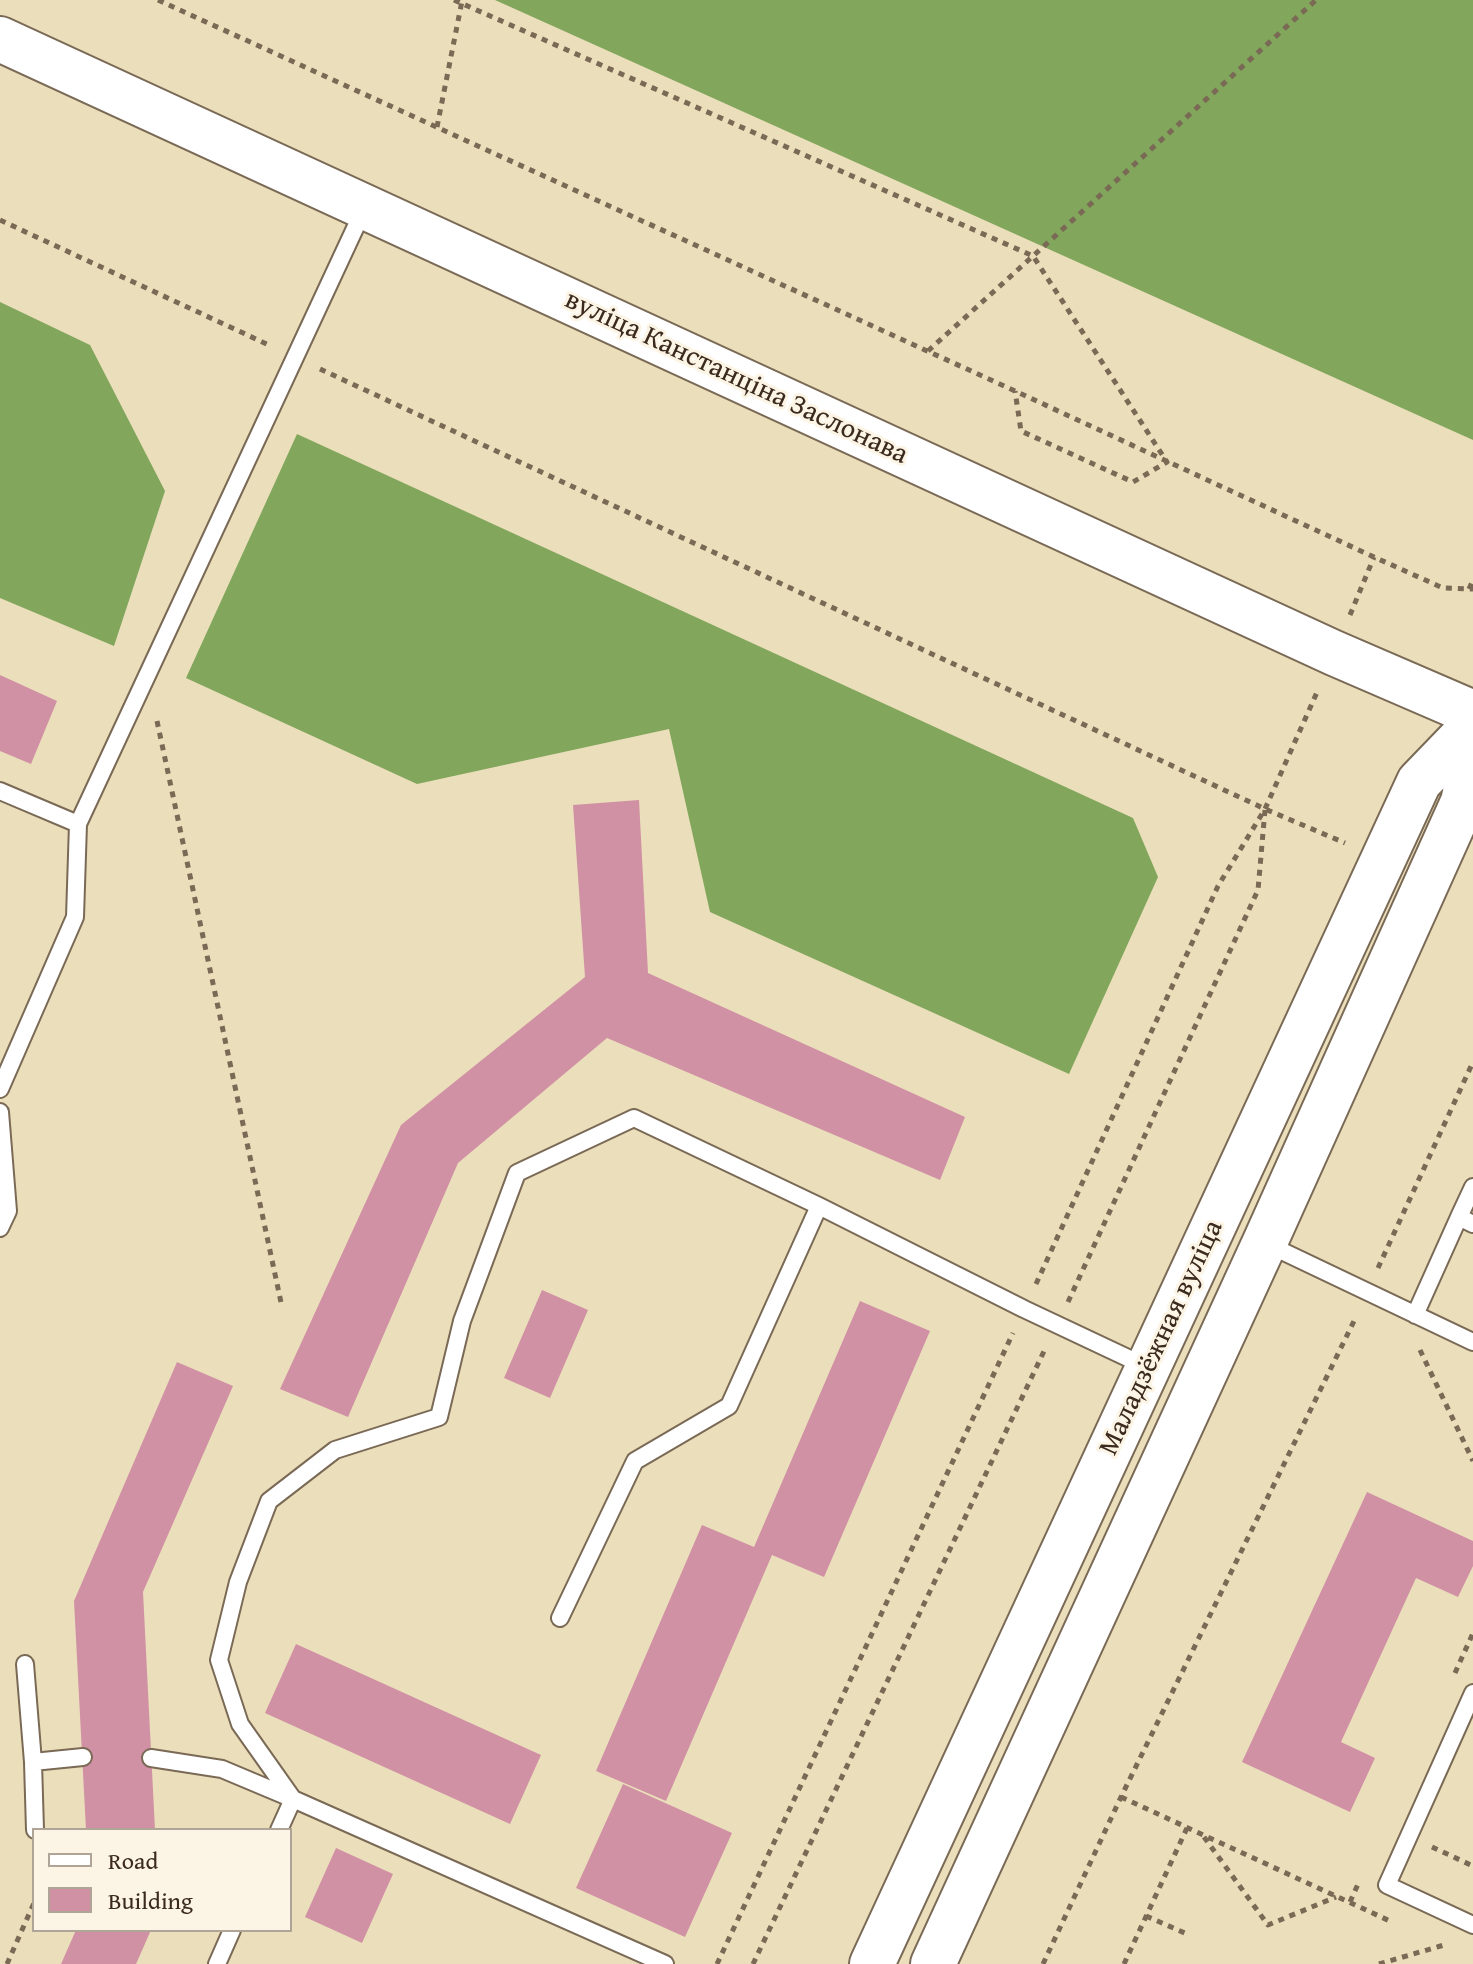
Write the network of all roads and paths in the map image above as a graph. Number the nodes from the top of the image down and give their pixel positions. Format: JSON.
{"nodes":[{"id":1,"x":158,"y":0,"type":"edge"},
{"id":2,"x":454,"y":0,"type":"edge"},
{"id":3,"x":1316,"y":0,"type":"edge"},
{"id":4,"x":462,"y":2,"type":"edge"},
{"id":5,"x":0,"y":39,"type":"edge"},
{"id":6,"x":437,"y":127,"type":"junction"},
{"id":7,"x":365,"y":207,"type":"junction"},
{"id":8,"x":0,"y":220,"type":"edge"},
{"id":9,"x":1033,"y":256,"type":"junction"},
{"id":10,"x":928,"y":351,"type":"junction"},
{"id":11,"x":296,"y":358,"type":"junction"},
{"id":12,"x":1015,"y":391,"type":"junction"},
{"id":13,"x":1167,"y":462,"type":"junction"},
{"id":14,"x":1473,"y":580,"type":"edge"},
{"id":15,"x":1471,"y":589,"type":"edge"},
{"id":16,"x":155,"y":712,"type":"dead end"},
{"id":17,"x":1473,"y":713,"type":"edge"},
{"id":18,"x":1473,"y":726,"type":"edge"},
{"id":19,"x":1473,"y":757,"type":"edge"},
{"id":20,"x":0,"y":791,"type":"edge"},
{"id":21,"x":1265,"y":809,"type":"junction"},
{"id":22,"x":78,"y":824,"type":"junction"},
{"id":23,"x":1473,"y":1062,"type":"edge"},
{"id":24,"x":0,"y":1089,"type":"edge"},
{"id":25,"x":0,"y":1112,"type":"edge"},
{"id":26,"x":1473,"y":1187,"type":"edge"},
{"id":27,"x":819,"y":1206,"type":"junction"},
{"id":28,"x":1466,"y":1221,"type":"edge"},
{"id":29,"x":0,"y":1228,"type":"edge"},
{"id":30,"x":1265,"y":1242,"type":"junction"},
{"id":31,"x":1368,"y":1291,"type":"junction"},
{"id":32,"x":282,"y":1307,"type":"dead end"},
{"id":33,"x":1024,"y":1309,"type":"junction"},
{"id":34,"x":1415,"y":1315,"type":"junction"},
{"id":35,"x":1057,"y":1325,"type":"junction"},
{"id":36,"x":1473,"y":1342,"type":"edge"},
{"id":37,"x":1420,"y":1350,"type":"dead end"},
{"id":38,"x":1149,"y":1368,"type":"junction"},
{"id":39,"x":1473,"y":1461,"type":"edge"},
{"id":40,"x":560,"y":1618,"type":"dead end"},
{"id":41,"x":25,"y":1664,"type":"dead end"},
{"id":42,"x":1473,"y":1693,"type":"edge"},
{"id":43,"x":83,"y":1757,"type":"dead end"},
{"id":44,"x":151,"y":1758,"type":"dead end"},
{"id":45,"x":33,"y":1762,"type":"junction"},
{"id":46,"x":1121,"y":1797,"type":"junction"},
{"id":47,"x":293,"y":1799,"type":"junction"},
{"id":48,"x":35,"y":1828,"type":"edge"},
{"id":49,"x":280,"y":1828,"type":"edge"},
{"id":50,"x":1187,"y":1828,"type":"junction"},
{"id":51,"x":1202,"y":1834,"type":"junction"},
{"id":52,"x":1337,"y":1896,"type":"junction"},
{"id":53,"x":32,"y":1908,"type":"edge"},
{"id":54,"x":1146,"y":1916,"type":"junction"},
{"id":55,"x":1473,"y":1925,"type":"edge"},
{"id":56,"x":1403,"y":1927,"type":"dead end"},
{"id":57,"x":231,"y":1932,"type":"edge"},
{"id":58,"x":1187,"y":1934,"type":"dead end"},
{"id":59,"x":1430,"y":1939,"type":"dead end"},
{"id":60,"x":7,"y":1964,"type":"edge"},
{"id":61,"x":217,"y":1964,"type":"edge"},
{"id":62,"x":665,"y":1964,"type":"edge"},
{"id":63,"x":717,"y":1964,"type":"edge"},
{"id":64,"x":753,"y":1964,"type":"edge"},
{"id":65,"x":872,"y":1964,"type":"edge"},
{"id":66,"x":933,"y":1964,"type":"edge"},
{"id":67,"x":1043,"y":1964,"type":"edge"},
{"id":68,"x":1124,"y":1964,"type":"edge"},
{"id":69,"x":1379,"y":1964,"type":"edge"}],
"edges":[{"from":1,"to":6,"type":"path"},
{"from":2,"to":4,"type":"path"},
{"from":3,"to":9,"type":"path"},
{"from":4,"to":6,"type":"path"},
{"from":4,"to":9,"type":"path"},
{"from":5,"to":7,"type":"main road","name":"вуліца Канстанціна Заслонава"},
{"from":6,"to":10,"type":"path"},
{"from":7,"to":11,"type":"lane"},
{"from":7,"to":17,"type":"main road","name":"вуліца Канстанціна Заслонава"},
{"from":8,"to":11,"type":"path"},
{"from":9,"to":10,"type":"path"},
{"from":9,"to":13,"type":"path"},
{"from":10,"to":12,"type":"path"},
{"from":11,"to":21,"type":"path"},
{"from":11,"to":22,"type":"lane"},
{"from":12,"to":13,"type":"path"},
{"from":12,"to":13,"type":"path"},
{"from":13,"to":15,"type":"path"},
{"from":14,"to":15,"type":"path"},
{"from":16,"to":32,"type":"path"},
{"from":18,"to":38,"type":"main road","name":"Маладзёжная вуліца"},
{"from":19,"to":30,"type":"main road","name":"Маладзёжная вуліца"},
{"from":20,"to":22,"type":"lane"},
{"from":21,"to":33,"type":"path"},
{"from":21,"to":35,"type":"path"},
{"from":22,"to":24,"type":"lane"},
{"from":23,"to":31,"type":"path"},
{"from":25,"to":29,"type":"lane"},
{"from":26,"to":28,"type":"lane"},
{"from":27,"to":33,"type":"lane"},
{"from":27,"to":40,"type":"lane"},
{"from":27,"to":47,"type":"lane"},
{"from":28,"to":34,"type":"lane"},
{"from":30,"to":31,"type":"lane"},
{"from":30,"to":66,"type":"main road","name":"Маладзёжная вуліца"},
{"from":31,"to":34,"type":"lane"},
{"from":31,"to":46,"type":"path"},
{"from":33,"to":35,"type":"lane"},
{"from":33,"to":63,"type":"path"},
{"from":34,"to":36,"type":"lane"},
{"from":35,"to":38,"type":"lane"},
{"from":35,"to":64,"type":"path"},
{"from":37,"to":39,"type":"path"},
{"from":38,"to":65,"type":"main road","name":"Маладзёжная вуліца"},
{"from":41,"to":45,"type":"lane"},
{"from":42,"to":55,"type":"lane"},
{"from":43,"to":45,"type":"lane"},
{"from":44,"to":47,"type":"lane"},
{"from":45,"to":48,"type":"lane"},
{"from":46,"to":50,"type":"path"},
{"from":46,"to":67,"type":"path"},
{"from":47,"to":49,"type":"lane"},
{"from":47,"to":62,"type":"lane"},
{"from":50,"to":51,"type":"path"},
{"from":50,"to":54,"type":"path"},
{"from":51,"to":52,"type":"path"},
{"from":51,"to":52,"type":"path"},
{"from":52,"to":56,"type":"path"},
{"from":53,"to":60,"type":"path"},
{"from":54,"to":58,"type":"path"},
{"from":54,"to":68,"type":"path"},
{"from":57,"to":61,"type":"lane"},
{"from":59,"to":69,"type":"path"}]}
